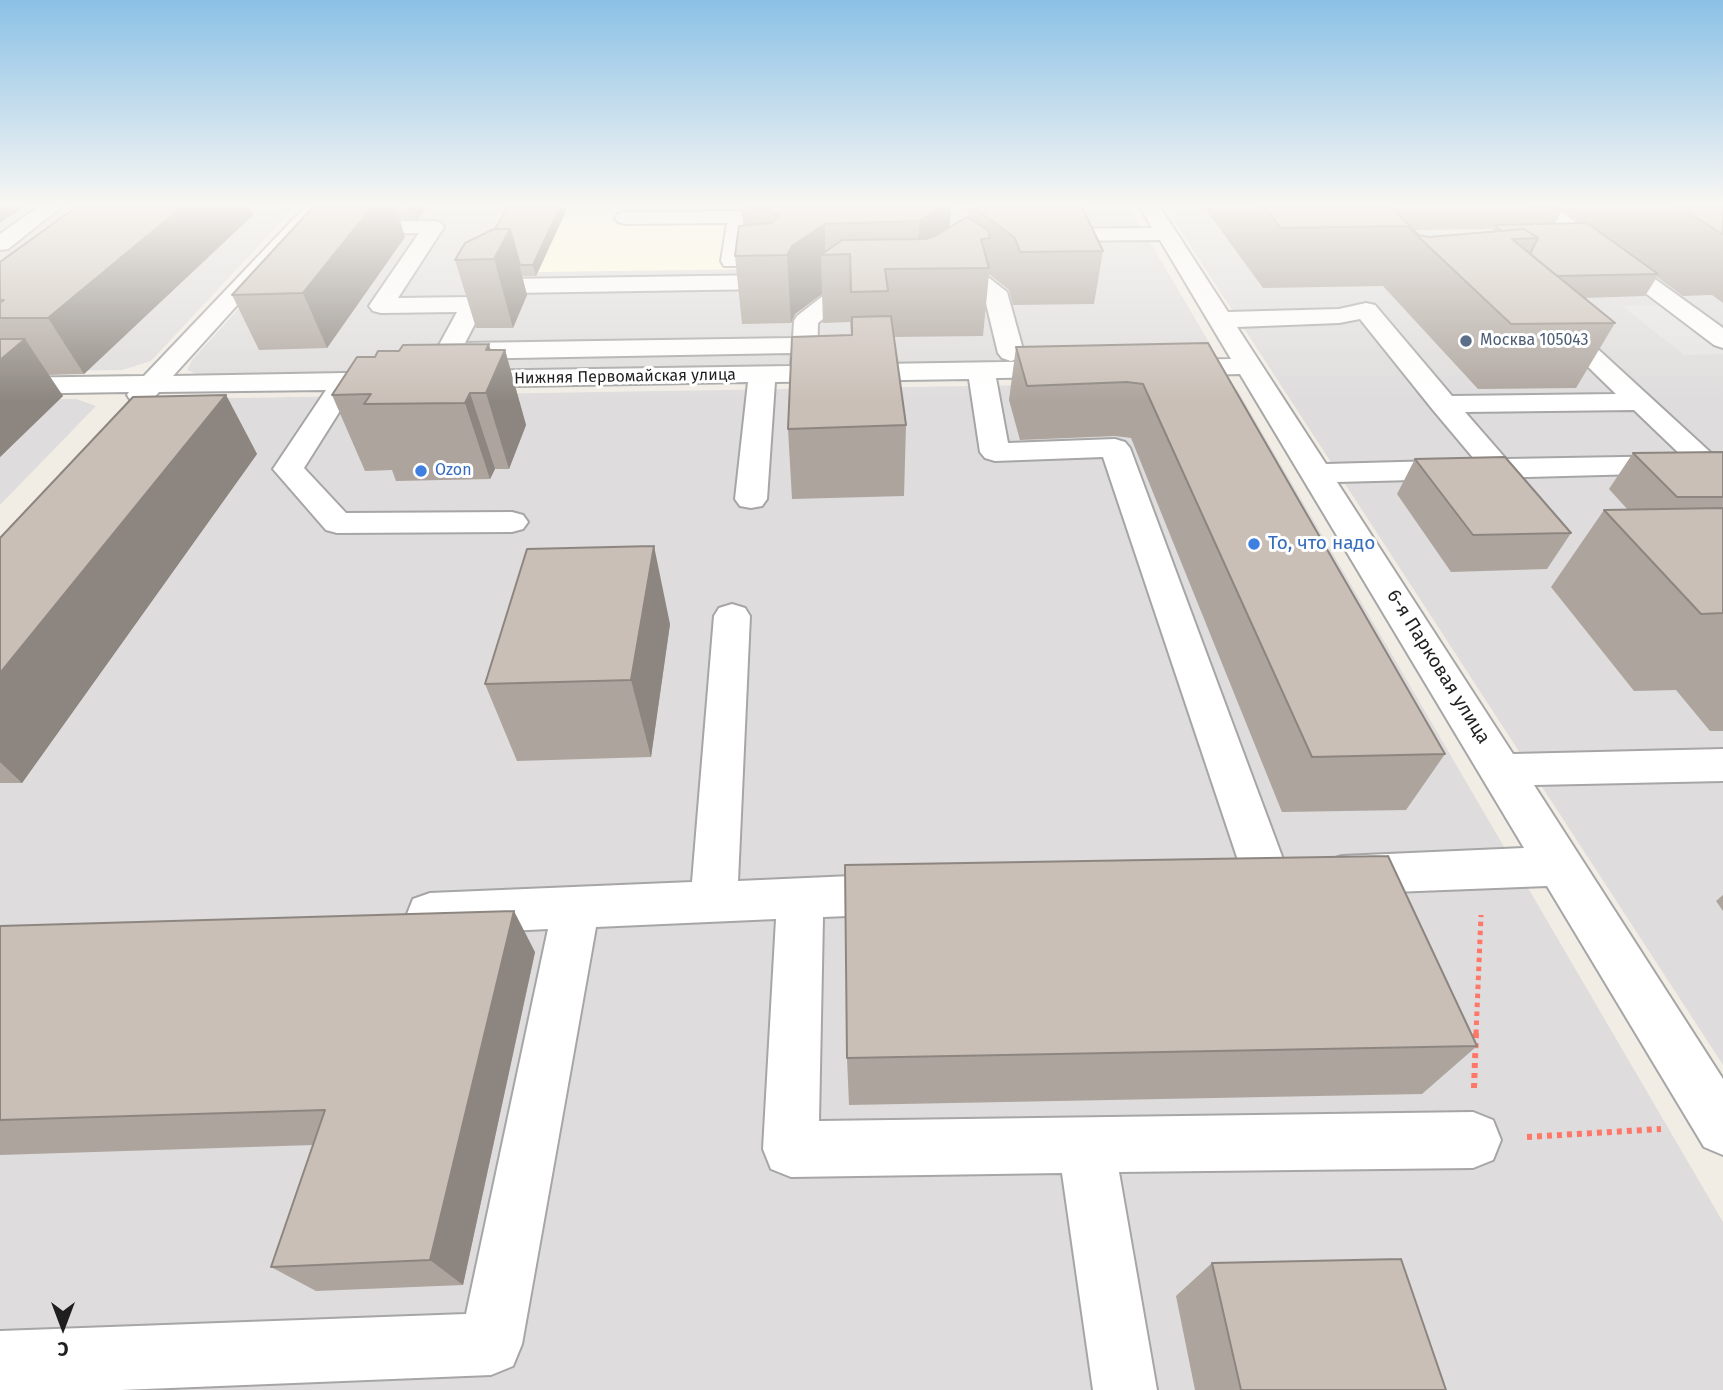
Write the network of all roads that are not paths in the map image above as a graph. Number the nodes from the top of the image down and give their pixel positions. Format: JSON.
{"nodes":[{"id":1,"x":255,"y":272,"type":"edge"},
{"id":2,"x":403,"y":272,"type":"edge"},
{"id":3,"x":950,"y":272,"type":"edge"},
{"id":4,"x":974,"y":272,"type":"edge"},
{"id":5,"x":1191,"y":272,"type":"edge"},
{"id":6,"x":1630,"y":272,"type":"edge"},
{"id":7,"x":793,"y":282,"type":"edge"},
{"id":8,"x":942,"y":282,"type":"edge"},
{"id":9,"x":885,"y":297,"type":"edge"},
{"id":10,"x":473,"y":304,"type":"junction"},
{"id":11,"x":1541,"y":311,"type":"edge"},
{"id":12,"x":1222,"y":320,"type":"junction"},
{"id":13,"x":1723,"y":340,"type":"edge"},
{"id":14,"x":805,"y":345,"type":"junction"},
{"id":15,"x":448,"y":351,"type":"junction"},
{"id":16,"x":1011,"y":353,"type":"dead end"},
{"id":17,"x":1251,"y":366,"type":"junction"},
{"id":18,"x":1138,"y":368,"type":"edge"},
{"id":19,"x":1086,"y":369,"type":"edge"},
{"id":20,"x":981,"y":371,"type":"junction"},
{"id":21,"x":762,"y":374,"type":"junction"},
{"id":22,"x":804,"y":374,"type":"junction"},
{"id":23,"x":433,"y":380,"type":"junction"},
{"id":24,"x":345,"y":381,"type":"junction"},
{"id":25,"x":151,"y":384,"type":"junction"},
{"id":26,"x":0,"y":386,"type":"edge"},
{"id":27,"x":1640,"y":402,"type":"junction"},
{"id":28,"x":1443,"y":404,"type":"junction"},
{"id":29,"x":122,"y":415,"type":"edge"},
{"id":30,"x":1715,"y":463,"type":"edge"},
{"id":31,"x":1497,"y":468,"type":"junction"},
{"id":32,"x":1317,"y":472,"type":"junction"},
{"id":33,"x":751,"y":499,"type":"dead end"},
{"id":34,"x":512,"y":522,"type":"dead end"},
{"id":35,"x":732,"y":616,"type":"dead end"},
{"id":36,"x":1723,"y":765,"type":"edge"},
{"id":37,"x":1503,"y":771,"type":"junction"},
{"id":38,"x":1560,"y":866,"type":"junction"},
{"id":39,"x":937,"y":893,"type":"edge"},
{"id":40,"x":800,"y":899,"type":"junction"},
{"id":41,"x":714,"y":902,"type":"junction"},
{"id":42,"x":576,"y":908,"type":"junction"},
{"id":43,"x":384,"y":916,"type":"edge"},
{"id":44,"x":1717,"y":1109,"type":"edge"},
{"id":45,"x":1473,"y":1140,"type":"road end"},
{"id":46,"x":1086,"y":1145,"type":"junction"},
{"id":47,"x":0,"y":1363,"type":"edge"},
{"id":48,"x":1125,"y":1390,"type":"edge"}],
"edges":[{"from":1,"to":25,"type":"street"},
{"from":2,"to":10,"type":"street"},
{"from":3,"to":8,"type":"street"},
{"from":4,"to":16,"type":"street"},
{"from":5,"to":12,"type":"street","name":"6-я Парковая улица"},
{"from":6,"to":13,"type":"street"},
{"from":7,"to":10,"type":"street"},
{"from":9,"to":14,"type":"street"},
{"from":10,"to":15,"type":"street"},
{"from":11,"to":27,"type":"street"},
{"from":12,"to":17,"type":"street","name":"6-я Парковая улица"},
{"from":12,"to":28,"type":"street"},
{"from":14,"to":15,"type":"street"},
{"from":14,"to":22,"type":"street"},
{"from":15,"to":23,"type":"street"},
{"from":17,"to":18,"type":"street"},
{"from":17,"to":32,"type":"street","name":"6-я Парковая улица"},
{"from":19,"to":20,"type":"street","name":"Нижняя Первомайская улица"},
{"from":20,"to":22,"type":"street","name":"Нижняя Первомайская улица"},
{"from":20,"to":38,"type":"street"},
{"from":21,"to":22,"type":"street","name":"Нижняя Первомайская улица"},
{"from":21,"to":23,"type":"street","name":"Нижняя Первомайская улица"},
{"from":21,"to":33,"type":"street"},
{"from":23,"to":24,"type":"street","name":"Нижняя Первомайская улица"},
{"from":24,"to":25,"type":"street","name":"Нижняя Первомайская улица"},
{"from":24,"to":34,"type":"street"},
{"from":25,"to":26,"type":"street","name":"Нижняя Первомайская улица"},
{"from":25,"to":29,"type":"street"},
{"from":27,"to":28,"type":"street"},
{"from":27,"to":30,"type":"street"},
{"from":28,"to":31,"type":"street"},
{"from":30,"to":31,"type":"street"},
{"from":31,"to":32,"type":"street"},
{"from":32,"to":37,"type":"street","name":"6-я Парковая улица"},
{"from":35,"to":41,"type":"street"},
{"from":36,"to":37,"type":"street"},
{"from":37,"to":38,"type":"street","name":"6-я Парковая улица"},
{"from":38,"to":44,"type":"street","name":"6-я Парковая улица"},
{"from":39,"to":40,"type":"street"},
{"from":40,"to":41,"type":"street"},
{"from":40,"to":46,"type":"street"},
{"from":41,"to":42,"type":"street"},
{"from":42,"to":43,"type":"street"},
{"from":42,"to":47,"type":"street"},
{"from":45,"to":46,"type":"street"},
{"from":46,"to":48,"type":"street"}]}
